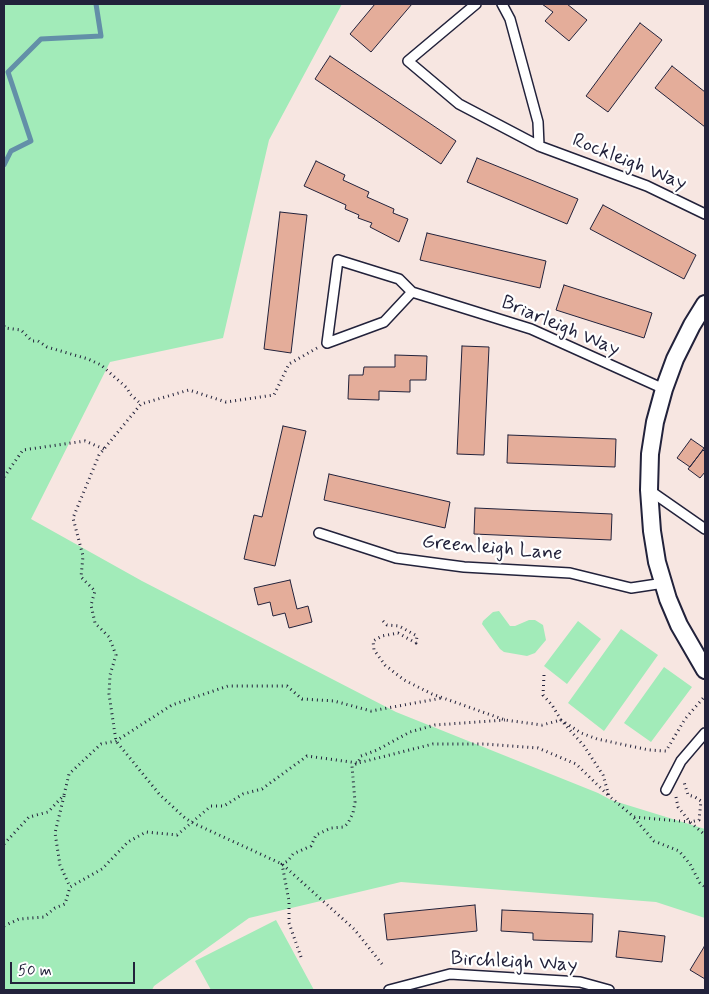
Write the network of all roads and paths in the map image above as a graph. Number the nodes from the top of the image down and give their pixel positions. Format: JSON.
{"nodes":[{"id":1,"x":476,"y":4,"type":"edge"},
{"id":2,"x":502,"y":4,"type":"edge"},
{"id":3,"x":539,"y":146,"type":"junction"},
{"id":4,"x":705,"y":214,"type":"edge"},
{"id":5,"x":412,"y":292,"type":"junction"},
{"id":6,"x":705,"y":304,"type":"edge"},
{"id":7,"x":4,"y":326,"type":"edge"},
{"id":8,"x":327,"y":343,"type":"junction"},
{"id":9,"x":664,"y":390,"type":"junction"},
{"id":10,"x":140,"y":404,"type":"junction"},
{"id":11,"x":104,"y":449,"type":"junction"},
{"id":12,"x":4,"y":477,"type":"edge"},
{"id":13,"x":648,"y":490,"type":"junction"},
{"id":14,"x":705,"y":529,"type":"edge"},
{"id":15,"x":319,"y":533,"type":"dead end"},
{"id":16,"x":664,"y":584,"type":"junction"},
{"id":17,"x":383,"y":621,"type":"dead end"},
{"id":18,"x":703,"y":661,"type":"edge"},
{"id":19,"x":544,"y":675,"type":"dead end"},
{"id":20,"x":705,"y":696,"type":"edge"},
{"id":21,"x":442,"y":698,"type":"junction"},
{"id":22,"x":505,"y":720,"type":"junction"},
{"id":23,"x":561,"y":720,"type":"junction"},
{"id":24,"x":705,"y":732,"type":"edge"},
{"id":25,"x":116,"y":742,"type":"junction"},
{"id":26,"x":358,"y":763,"type":"junction"},
{"id":27,"x":678,"y":780,"type":"dead end"},
{"id":28,"x":670,"y":790,"type":"joint"},
{"id":29,"x":64,"y":795,"type":"junction"},
{"id":30,"x":609,"y":796,"type":"junction"},
{"id":31,"x":634,"y":817,"type":"junction"},
{"id":32,"x":690,"y":822,"type":"junction"},
{"id":33,"x":193,"y":823,"type":"junction"},
{"id":34,"x":705,"y":835,"type":"edge"},
{"id":35,"x":4,"y":844,"type":"edge"},
{"id":36,"x":282,"y":864,"type":"junction"},
{"id":37,"x":70,"y":887,"type":"junction"},
{"id":38,"x":705,"y":887,"type":"edge"},
{"id":39,"x":4,"y":926,"type":"edge"},
{"id":40,"x":301,"y":957,"type":"dead end"},
{"id":41,"x":382,"y":964,"type":"dead end"},
{"id":42,"x":389,"y":990,"type":"edge"},
{"id":43,"x":608,"y":990,"type":"edge"}],
"edges":[{"from":1,"to":3,"type":"lane","name":"Rockleigh Way"},
{"from":2,"to":3,"type":"lane","name":"Rockleigh Way"},
{"from":3,"to":4,"type":"lane","name":"Rockleigh Way"},
{"from":5,"to":8,"type":"lane"},
{"from":5,"to":8,"type":"lane"},
{"from":5,"to":9,"type":"lane","name":"Briarleigh Way"},
{"from":6,"to":9,"type":"street"},
{"from":7,"to":10,"type":"path"},
{"from":8,"to":10,"type":"path"},
{"from":9,"to":13,"type":"street"},
{"from":10,"to":11,"type":"path"},
{"from":11,"to":12,"type":"path"},
{"from":11,"to":25,"type":"path"},
{"from":13,"to":14,"type":"lane"},
{"from":13,"to":16,"type":"street"},
{"from":15,"to":16,"type":"lane","name":"Greenleigh Lane"},
{"from":16,"to":18,"type":"street"},
{"from":17,"to":21,"type":"path"},
{"from":19,"to":23,"type":"path"},
{"from":20,"to":23,"type":"path"},
{"from":21,"to":22,"type":"path"},
{"from":21,"to":25,"type":"path"},
{"from":22,"to":23,"type":"path"},
{"from":22,"to":26,"type":"path"},
{"from":23,"to":30,"type":"path"},
{"from":24,"to":28,"type":"lane"},
{"from":25,"to":29,"type":"path"},
{"from":25,"to":33,"type":"path"},
{"from":26,"to":30,"type":"path"},
{"from":26,"to":33,"type":"path"},
{"from":26,"to":36,"type":"path"},
{"from":27,"to":32,"type":"path"},
{"from":28,"to":32,"type":"path"},
{"from":29,"to":35,"type":"path"},
{"from":29,"to":37,"type":"path"},
{"from":30,"to":31,"type":"path"},
{"from":31,"to":32,"type":"path"},
{"from":31,"to":38,"type":"path"},
{"from":32,"to":34,"type":"path"},
{"from":33,"to":36,"type":"path"},
{"from":33,"to":37,"type":"path"},
{"from":36,"to":40,"type":"path"},
{"from":36,"to":41,"type":"path"},
{"from":37,"to":39,"type":"path"},
{"from":42,"to":43,"type":"lane","name":"Birchleigh Way"}]}
